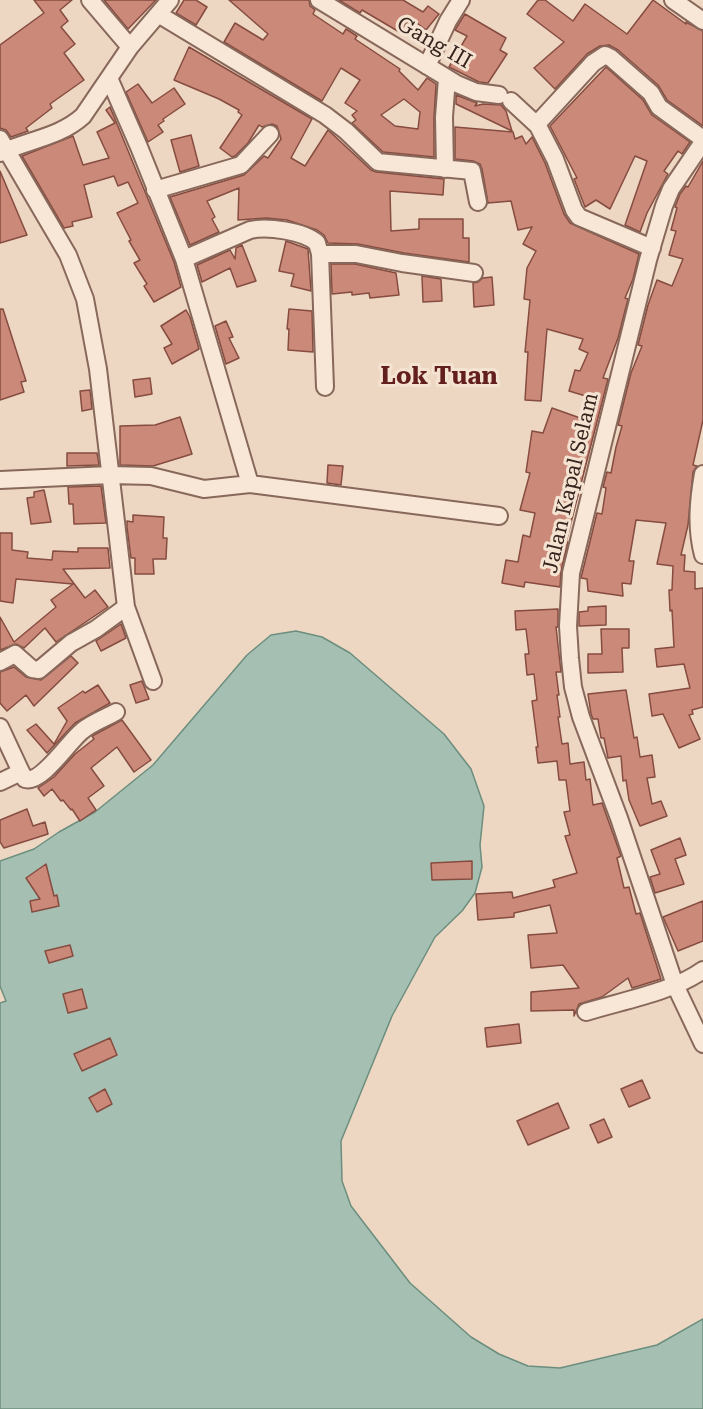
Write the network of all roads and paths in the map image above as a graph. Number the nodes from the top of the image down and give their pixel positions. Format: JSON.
{"nodes":[{"id":1,"x":90,"y":0,"type":"edge"},
{"id":2,"x":170,"y":0,"type":"edge"},
{"id":3,"x":319,"y":0,"type":"edge"},
{"id":4,"x":461,"y":0,"type":"edge"},
{"id":5,"x":673,"y":0,"type":"edge"},
{"id":6,"x":158,"y":14,"type":"junction"},
{"id":7,"x":703,"y":21,"type":"edge"},
{"id":8,"x":130,"y":47,"type":"junction"},
{"id":9,"x":426,"y":66,"type":"junction"},
{"id":10,"x":108,"y":78,"type":"junction"},
{"id":11,"x":447,"y":78,"type":"junction"},
{"id":12,"x":537,"y":124,"type":"junction"},
{"id":13,"x":270,"y":134,"type":"dead end"},
{"id":14,"x":703,"y":140,"type":"edge"},
{"id":15,"x":2,"y":147,"type":"edge"},
{"id":16,"x":445,"y":169,"type":"junction"},
{"id":17,"x":155,"y":190,"type":"junction"},
{"id":18,"x":478,"y":202,"type":"dead end"},
{"id":19,"x":652,"y":248,"type":"junction"},
{"id":20,"x":320,"y":254,"type":"junction"},
{"id":21,"x":184,"y":259,"type":"junction"},
{"id":22,"x":474,"y":273,"type":"dead end"},
{"id":23,"x":325,"y":387,"type":"dead end"},
{"id":24,"x":703,"y":474,"type":"edge"},
{"id":25,"x":110,"y":475,"type":"junction"},
{"id":26,"x":0,"y":480,"type":"edge"},
{"id":27,"x":250,"y":484,"type":"junction"},
{"id":28,"x":700,"y":505,"type":"edge"},
{"id":29,"x":499,"y":516,"type":"dead end"},
{"id":30,"x":703,"y":555,"type":"edge"},
{"id":31,"x":126,"y":607,"type":"junction"},
{"id":32,"x":0,"y":662,"type":"edge"},
{"id":33,"x":153,"y":681,"type":"dead end"},
{"id":34,"x":116,"y":712,"type":"dead end"},
{"id":35,"x":0,"y":727,"type":"edge"},
{"id":36,"x":21,"y":772,"type":"junction"},
{"id":37,"x":0,"y":782,"type":"edge"},
{"id":38,"x":703,"y":970,"type":"edge"},
{"id":39,"x":675,"y":985,"type":"junction"},
{"id":40,"x":586,"y":1012,"type":"dead end"},
{"id":41,"x":703,"y":1044,"type":"edge"}],
"edges":[{"from":1,"to":8,"type":"street"},
{"from":2,"to":6,"type":"street"},
{"from":3,"to":9,"type":"street","name":"Gang III"},
{"from":4,"to":9,"type":"street"},
{"from":5,"to":7,"type":"street"},
{"from":6,"to":8,"type":"street"},
{"from":6,"to":16,"type":"street"},
{"from":8,"to":10,"type":"street"},
{"from":9,"to":11,"type":"street","name":"Gang III"},
{"from":10,"to":15,"type":"street"},
{"from":10,"to":17,"type":"street"},
{"from":11,"to":12,"type":"street","name":"Gang III"},
{"from":11,"to":16,"type":"street"},
{"from":12,"to":14,"type":"street"},
{"from":12,"to":19,"type":"street"},
{"from":13,"to":17,"type":"street"},
{"from":14,"to":19,"type":"street","name":"Jalan Kapal Selam"},
{"from":15,"to":25,"type":"street"},
{"from":16,"to":18,"type":"street"},
{"from":17,"to":21,"type":"street"},
{"from":19,"to":39,"type":"street","name":"Jalan Kapal Selam"},
{"from":20,"to":21,"type":"street"},
{"from":20,"to":22,"type":"street"},
{"from":20,"to":23,"type":"street"},
{"from":21,"to":27,"type":"street"},
{"from":24,"to":28,"type":"street"},
{"from":25,"to":26,"type":"street"},
{"from":25,"to":27,"type":"street"},
{"from":25,"to":31,"type":"street"},
{"from":27,"to":29,"type":"street"},
{"from":28,"to":30,"type":"street"},
{"from":31,"to":32,"type":"street"},
{"from":31,"to":33,"type":"street"},
{"from":34,"to":36,"type":"street"},
{"from":35,"to":36,"type":"street"},
{"from":36,"to":37,"type":"street"},
{"from":38,"to":39,"type":"street"},
{"from":39,"to":40,"type":"street"},
{"from":39,"to":41,"type":"street","name":"Jalan Kapal Selam"}]}
